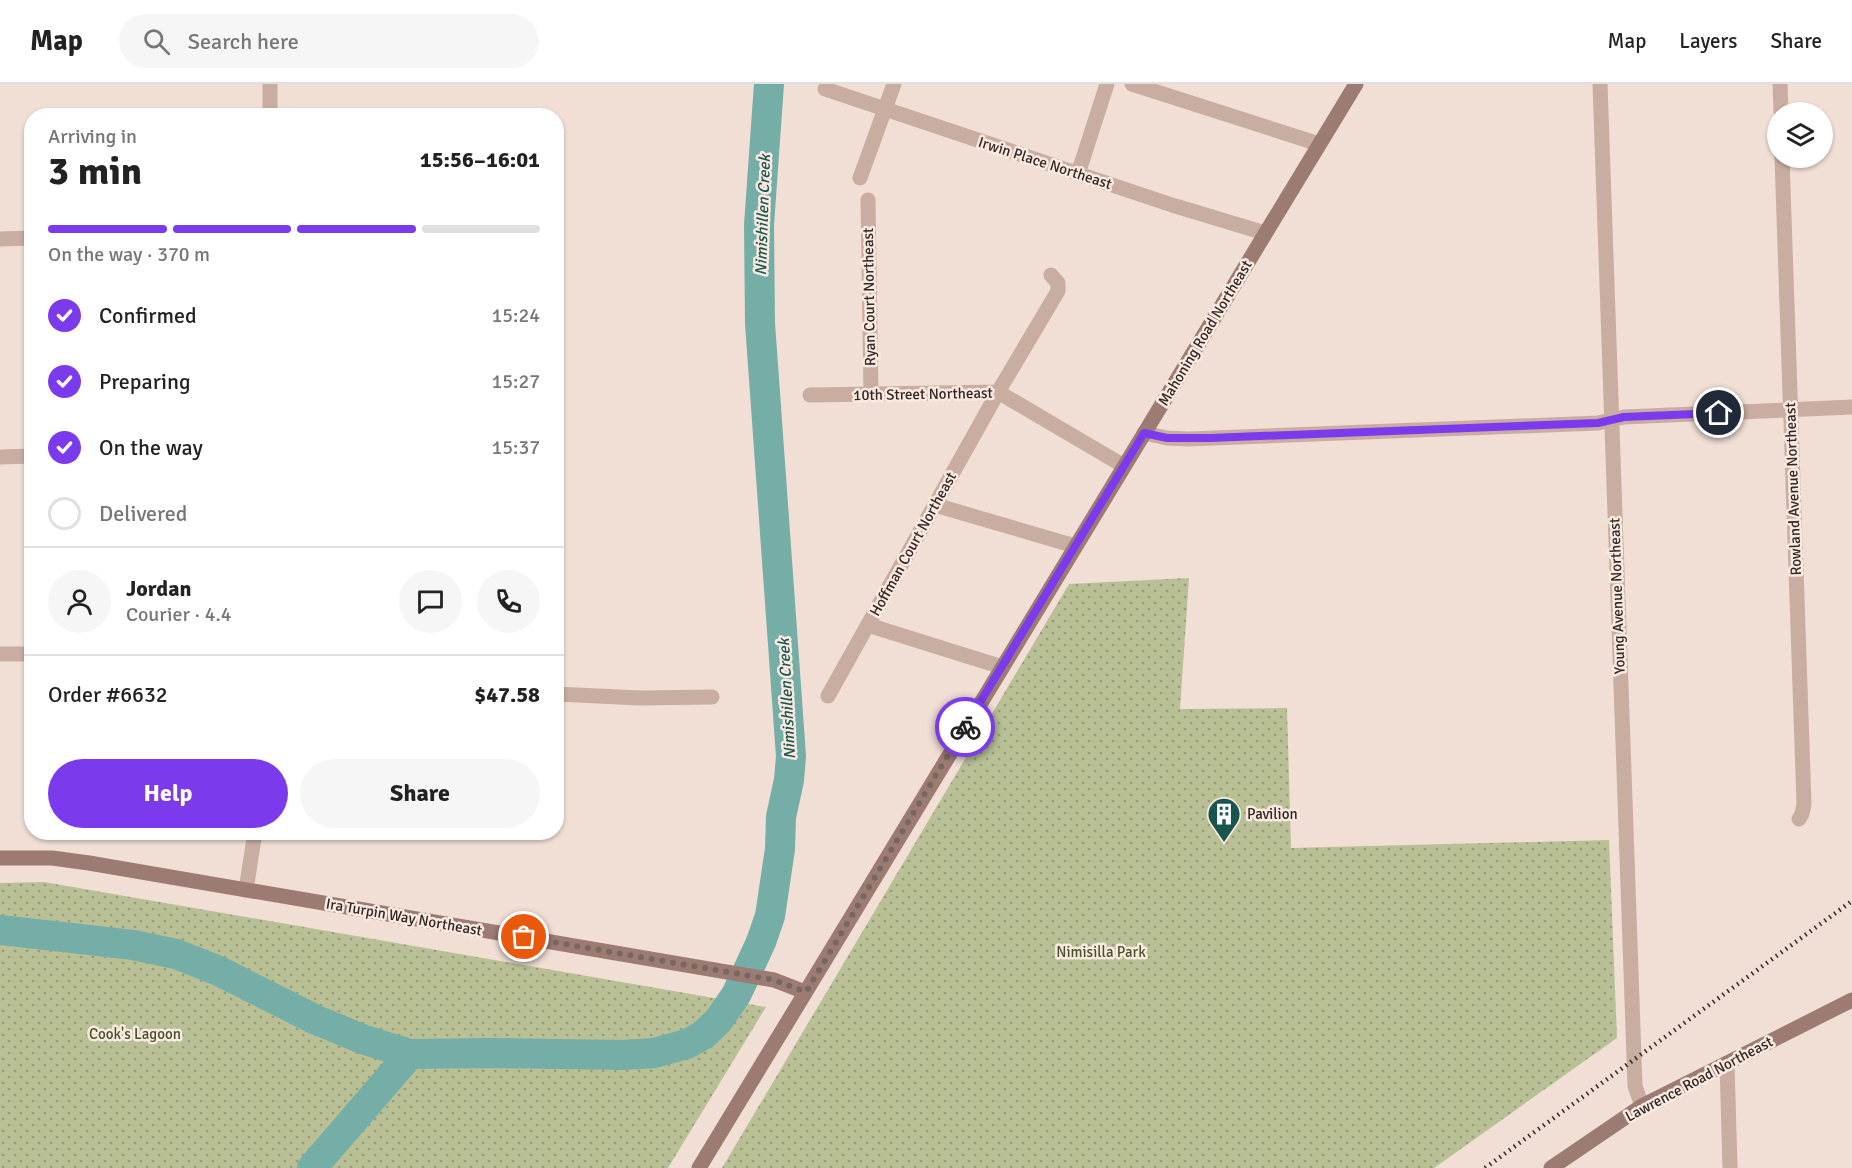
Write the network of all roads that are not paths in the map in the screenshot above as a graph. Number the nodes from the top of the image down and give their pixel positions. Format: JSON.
{"nodes":[{"id":1,"x":270,"y":84,"type":"edge"},
{"id":2,"x":894,"y":84,"type":"edge"},
{"id":3,"x":1107,"y":84,"type":"edge"},
{"id":4,"x":1131,"y":84,"type":"edge"},
{"id":5,"x":1356,"y":84,"type":"edge"},
{"id":6,"x":1600,"y":84,"type":"edge"},
{"id":7,"x":1780,"y":84,"type":"edge"},
{"id":8,"x":825,"y":89,"type":"dead end"},
{"id":9,"x":1781,"y":102,"type":"edge"},
{"id":10,"x":270,"y":108,"type":"edge"},
{"id":11,"x":885,"y":110,"type":"junction"},
{"id":12,"x":1319,"y":144,"type":"junction"},
{"id":13,"x":1782,"y":168,"type":"edge"},
{"id":14,"x":1078,"y":174,"type":"junction"},
{"id":15,"x":860,"y":178,"type":"dead end"},
{"id":16,"x":868,"y":200,"type":"dead end"},
{"id":17,"x":1265,"y":233,"type":"junction"},
{"id":18,"x":24,"y":238,"type":"edge"},
{"id":19,"x":0,"y":239,"type":"edge"},
{"id":20,"x":1051,"y":274,"type":"dead end"},
{"id":21,"x":998,"y":392,"type":"junction"},
{"id":22,"x":871,"y":394,"type":"junction"},
{"id":23,"x":810,"y":395,"type":"dead end"},
{"id":24,"x":1852,"y":407,"type":"edge"},
{"id":25,"x":1790,"y":410,"type":"junction"},
{"id":26,"x":1611,"y":420,"type":"junction"},
{"id":27,"x":1144,"y":433,"type":"junction"},
{"id":28,"x":24,"y":456,"type":"edge"},
{"id":29,"x":0,"y":457,"type":"edge"},
{"id":30,"x":1124,"y":466,"type":"junction"},
{"id":31,"x":935,"y":505,"type":"junction"},
{"id":32,"x":1075,"y":546,"type":"junction"},
{"id":33,"x":868,"y":625,"type":"junction"},
{"id":34,"x":0,"y":654,"type":"edge"},
{"id":35,"x":24,"y":654,"type":"edge"},
{"id":36,"x":1002,"y":667,"type":"junction"},
{"id":37,"x":564,"y":694,"type":"edge"},
{"id":38,"x":828,"y":696,"type":"dead end"},
{"id":39,"x":712,"y":697,"type":"dead end"},
{"id":40,"x":1799,"y":819,"type":"dead end"},
{"id":41,"x":254,"y":840,"type":"edge"},
{"id":42,"x":0,"y":858,"type":"edge"},
{"id":43,"x":246,"y":890,"type":"junction"},
{"id":44,"x":806,"y":992,"type":"junction"},
{"id":45,"x":1852,"y":1000,"type":"edge"},
{"id":46,"x":1727,"y":1063,"type":"junction"},
{"id":47,"x":1642,"y":1106,"type":"junction"},
{"id":48,"x":699,"y":1168,"type":"edge"},
{"id":49,"x":1551,"y":1168,"type":"edge"},
{"id":50,"x":1730,"y":1168,"type":"edge"}],
"edges":[{"from":1,"to":10,"type":"street"},
{"from":2,"to":11,"type":"street"},
{"from":3,"to":14,"type":"street"},
{"from":4,"to":12,"type":"street"},
{"from":5,"to":12,"type":"main road","name":"Mahoning Road Northeast"},
{"from":6,"to":26,"type":"street","name":"Young Avenue Northeast"},
{"from":7,"to":9,"type":"street"},
{"from":8,"to":11,"type":"street","name":"Irwin Place Northeast"},
{"from":11,"to":14,"type":"street","name":"Irwin Place Northeast"},
{"from":11,"to":15,"type":"street"},
{"from":12,"to":17,"type":"main road","name":"Mahoning Road Northeast"},
{"from":13,"to":25,"type":"street","name":"Rowland Avenue Northeast"},
{"from":14,"to":17,"type":"street","name":"Irwin Place Northeast"},
{"from":16,"to":22,"type":"street","name":"Ryan Court Northeast"},
{"from":17,"to":27,"type":"main road","name":"Mahoning Road Northeast"},
{"from":18,"to":19,"type":"street"},
{"from":20,"to":21,"type":"street","name":"Hoffman Court Northeast"},
{"from":21,"to":22,"type":"street","name":"10th Street Northeast"},
{"from":21,"to":30,"type":"street","name":"10th Street Northeast"},
{"from":21,"to":31,"type":"street","name":"Hoffman Court Northeast"},
{"from":22,"to":23,"type":"street","name":"10th Street Northeast"},
{"from":24,"to":25,"type":"street"},
{"from":25,"to":26,"type":"street"},
{"from":25,"to":40,"type":"street","name":"Rowland Avenue Northeast"},
{"from":26,"to":27,"type":"street"},
{"from":26,"to":47,"type":"street","name":"Young Avenue Northeast"},
{"from":27,"to":30,"type":"main road","name":"Mahoning Road Northeast"},
{"from":28,"to":29,"type":"street"},
{"from":30,"to":32,"type":"main road","name":"Mahoning Road Northeast"},
{"from":31,"to":32,"type":"street"},
{"from":31,"to":33,"type":"street","name":"Hoffman Court Northeast"},
{"from":32,"to":36,"type":"main road","name":"Mahoning Road Northeast"},
{"from":33,"to":36,"type":"street"},
{"from":33,"to":38,"type":"street","name":"Hoffman Court Northeast"},
{"from":34,"to":35,"type":"street"},
{"from":36,"to":44,"type":"main road","name":"Mahoning Road Northeast"},
{"from":37,"to":39,"type":"street"},
{"from":41,"to":43,"type":"street"},
{"from":42,"to":43,"type":"main road","name":"Ira Turpin Way Northeast"},
{"from":43,"to":44,"type":"main road","name":"Ira Turpin Way Northeast"},
{"from":44,"to":48,"type":"main road","name":"Mahoning Road Northeast"},
{"from":45,"to":46,"type":"main road","name":"Lawrence Road Northeast"},
{"from":46,"to":47,"type":"main road","name":"Lawrence Road Northeast"},
{"from":46,"to":50,"type":"street"},
{"from":47,"to":49,"type":"main road","name":"Lawrence Road Northeast"}]}
